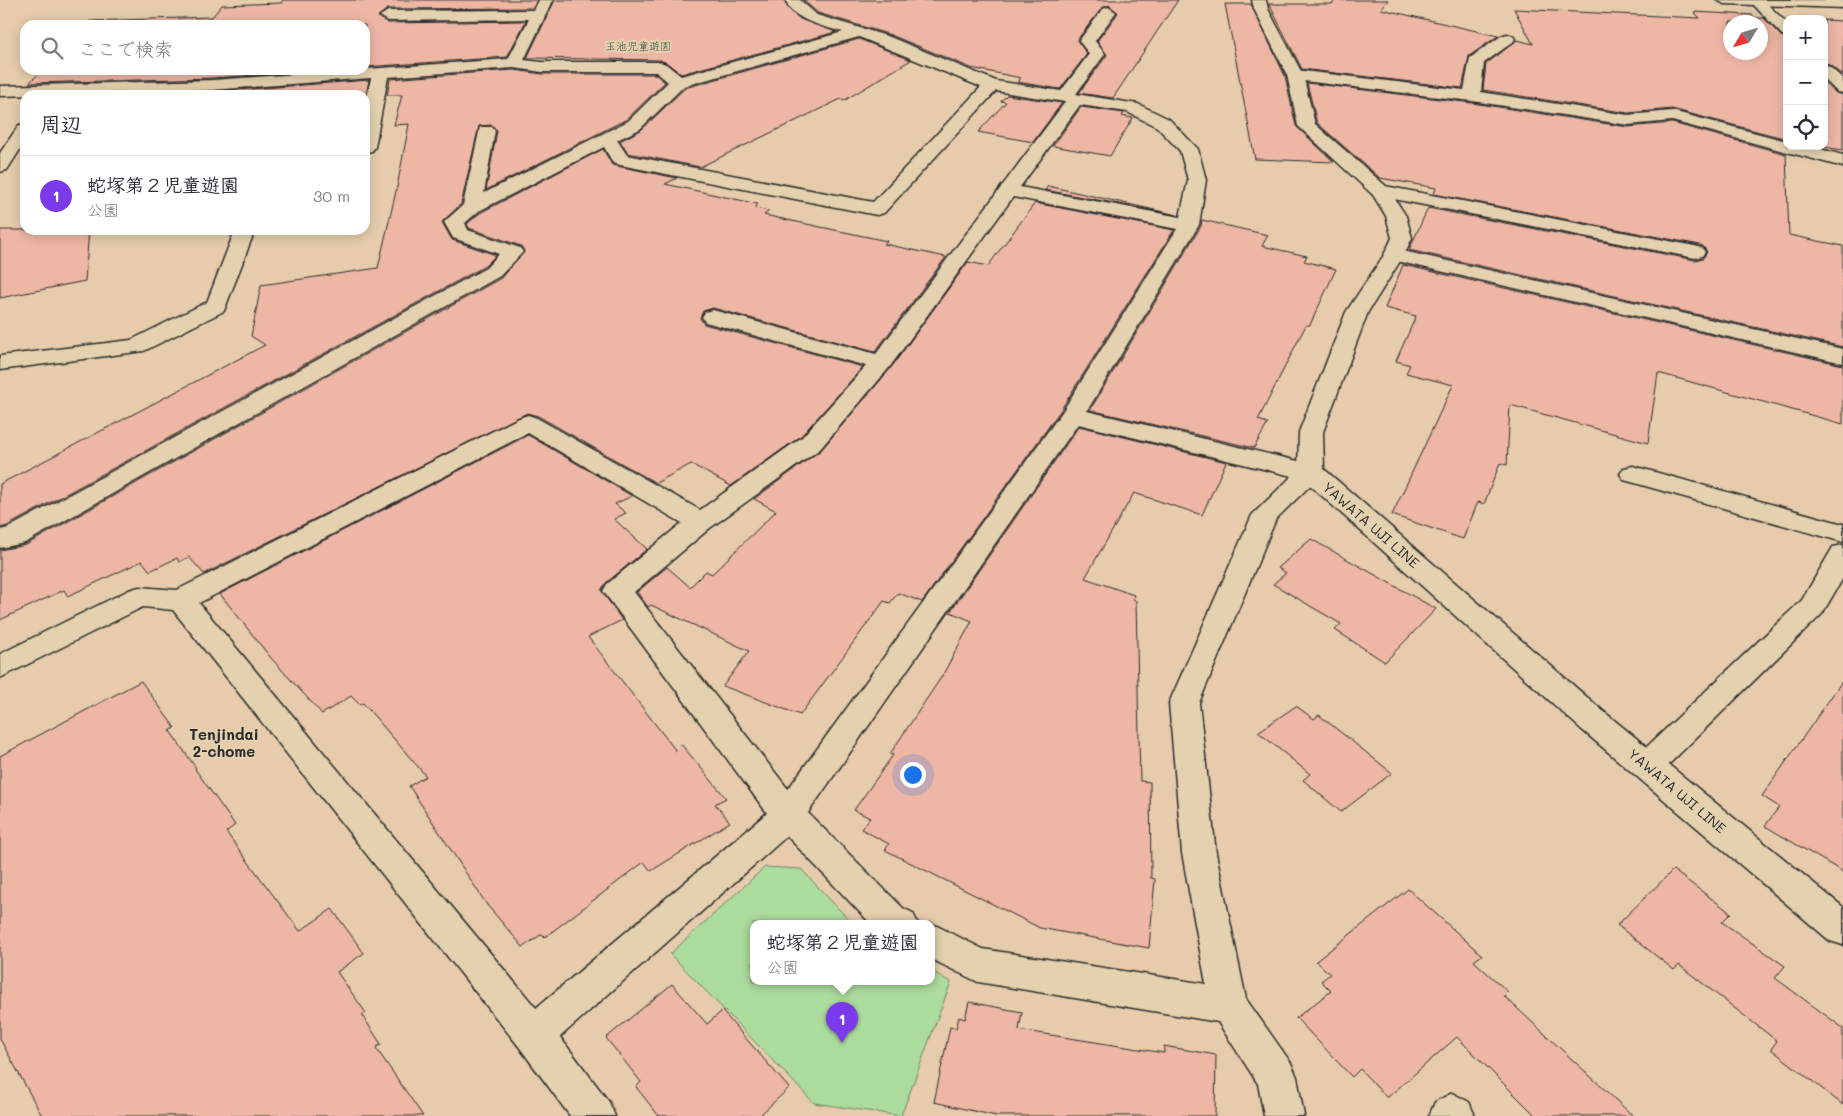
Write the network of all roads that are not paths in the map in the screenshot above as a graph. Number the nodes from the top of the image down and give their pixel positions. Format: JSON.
{"nodes":[{"id":1,"x":793,"y":0,"type":"edge"},
{"id":2,"x":1259,"y":0,"type":"edge"},
{"id":3,"x":1724,"y":0,"type":"edge"},
{"id":4,"x":1756,"y":1,"type":"junction"},
{"id":5,"x":1843,"y":4,"type":"edge"},
{"id":6,"x":543,"y":7,"type":"edge"},
{"id":7,"x":1108,"y":12,"type":"dead end"},
{"id":8,"x":388,"y":16,"type":"dead end"},
{"id":9,"x":1783,"y":28,"type":"edge"},
{"id":10,"x":858,"y":33,"type":"junction"},
{"id":11,"x":1507,"y":39,"type":"dead end"},
{"id":12,"x":514,"y":62,"type":"junction"},
{"id":13,"x":380,"y":74,"type":"junction"},
{"id":14,"x":1828,"y":74,"type":"edge"},
{"id":15,"x":369,"y":75,"type":"edge"},
{"id":16,"x":370,"y":75,"type":"edge"},
{"id":17,"x":1295,"y":75,"type":"junction"},
{"id":18,"x":678,"y":82,"type":"junction"},
{"id":19,"x":992,"y":85,"type":"junction"},
{"id":20,"x":1843,"y":88,"type":"edge"},
{"id":21,"x":210,"y":90,"type":"edge"},
{"id":22,"x":0,"y":91,"type":"edge"},
{"id":23,"x":20,"y":91,"type":"edge"},
{"id":24,"x":1472,"y":96,"type":"junction"},
{"id":25,"x":1070,"y":99,"type":"junction"},
{"id":26,"x":370,"y":126,"type":"edge"},
{"id":27,"x":486,"y":131,"type":"dead end"},
{"id":28,"x":20,"y":136,"type":"edge"},
{"id":29,"x":607,"y":138,"type":"junction"},
{"id":30,"x":1843,"y":161,"type":"edge"},
{"id":31,"x":0,"y":166,"type":"edge"},
{"id":32,"x":1009,"y":191,"type":"junction"},
{"id":33,"x":1380,"y":191,"type":"junction"},
{"id":34,"x":472,"y":207,"type":"junction"},
{"id":35,"x":1189,"y":225,"type":"junction"},
{"id":36,"x":243,"y":235,"type":"edge"},
{"id":37,"x":1696,"y":252,"type":"dead end"},
{"id":38,"x":1394,"y":255,"type":"junction"},
{"id":39,"x":713,"y":316,"type":"dead end"},
{"id":40,"x":1843,"y":356,"type":"edge"},
{"id":41,"x":0,"y":363,"type":"edge"},
{"id":42,"x":881,"y":364,"type":"junction"},
{"id":43,"x":1072,"y":415,"type":"junction"},
{"id":44,"x":1311,"y":472,"type":"junction"},
{"id":45,"x":1633,"y":474,"type":"dead end"},
{"id":46,"x":701,"y":522,"type":"junction"},
{"id":47,"x":1843,"y":532,"type":"edge"},
{"id":48,"x":0,"y":539,"type":"edge"},
{"id":49,"x":1843,"y":554,"type":"edge"},
{"id":50,"x":181,"y":600,"type":"junction"},
{"id":51,"x":0,"y":667,"type":"edge"},
{"id":52,"x":1647,"y":766,"type":"junction"},
{"id":53,"x":788,"y":815,"type":"junction"},
{"id":54,"x":892,"y":920,"type":"edge"},
{"id":55,"x":1843,"y":930,"type":"edge"},
{"id":56,"x":935,"y":942,"type":"edge"},
{"id":57,"x":1229,"y":1006,"type":"junction"},
{"id":58,"x":534,"y":1035,"type":"junction"},
{"id":59,"x":595,"y":1116,"type":"edge"},
{"id":60,"x":1284,"y":1116,"type":"edge"},
{"id":61,"x":1448,"y":1116,"type":"edge"},
{"id":62,"x":1455,"y":1116,"type":"edge"}],
"edges":[{"from":1,"to":10,"type":"street"},
{"from":2,"to":17,"type":"street","name":"YAWATA UJI LINE"},
{"from":3,"to":4,"type":"street"},
{"from":4,"to":5,"type":"street"},
{"from":4,"to":9,"type":"street"},
{"from":6,"to":8,"type":"street"},
{"from":6,"to":12,"type":"street"},
{"from":7,"to":25,"type":"street"},
{"from":10,"to":18,"type":"street"},
{"from":10,"to":19,"type":"street"},
{"from":11,"to":24,"type":"street"},
{"from":12,"to":13,"type":"street"},
{"from":12,"to":18,"type":"street"},
{"from":13,"to":16,"type":"street"},
{"from":13,"to":26,"type":"street"},
{"from":14,"to":20,"type":"street"},
{"from":15,"to":21,"type":"street"},
{"from":17,"to":24,"type":"street"},
{"from":17,"to":33,"type":"street","name":"YAWATA UJI LINE"},
{"from":18,"to":29,"type":"street"},
{"from":19,"to":25,"type":"street"},
{"from":19,"to":29,"type":"street"},
{"from":22,"to":23,"type":"street"},
{"from":24,"to":30,"type":"street"},
{"from":25,"to":32,"type":"street"},
{"from":25,"to":35,"type":"street"},
{"from":27,"to":34,"type":"street"},
{"from":28,"to":31,"type":"street"},
{"from":29,"to":34,"type":"street"},
{"from":32,"to":35,"type":"street"},
{"from":32,"to":42,"type":"street"},
{"from":33,"to":37,"type":"street"},
{"from":33,"to":38,"type":"street","name":"YAWATA UJI LINE"},
{"from":34,"to":48,"type":"street"},
{"from":35,"to":43,"type":"street"},
{"from":36,"to":41,"type":"street"},
{"from":38,"to":40,"type":"street"},
{"from":38,"to":44,"type":"street","name":"YAWATA UJI LINE"},
{"from":39,"to":42,"type":"street"},
{"from":42,"to":46,"type":"street"},
{"from":43,"to":44,"type":"street"},
{"from":43,"to":53,"type":"street"},
{"from":44,"to":52,"type":"street","name":"YAWATA UJI LINE"},
{"from":44,"to":57,"type":"street"},
{"from":45,"to":47,"type":"street"},
{"from":46,"to":50,"type":"street"},
{"from":46,"to":53,"type":"street"},
{"from":49,"to":52,"type":"street"},
{"from":50,"to":51,"type":"street"},
{"from":50,"to":58,"type":"street"},
{"from":52,"to":55,"type":"street","name":"YAWATA UJI LINE"},
{"from":53,"to":54,"type":"street"},
{"from":53,"to":58,"type":"street"},
{"from":56,"to":57,"type":"street"},
{"from":57,"to":60,"type":"street"},
{"from":58,"to":59,"type":"street"},
{"from":61,"to":62,"type":"street"}]}
